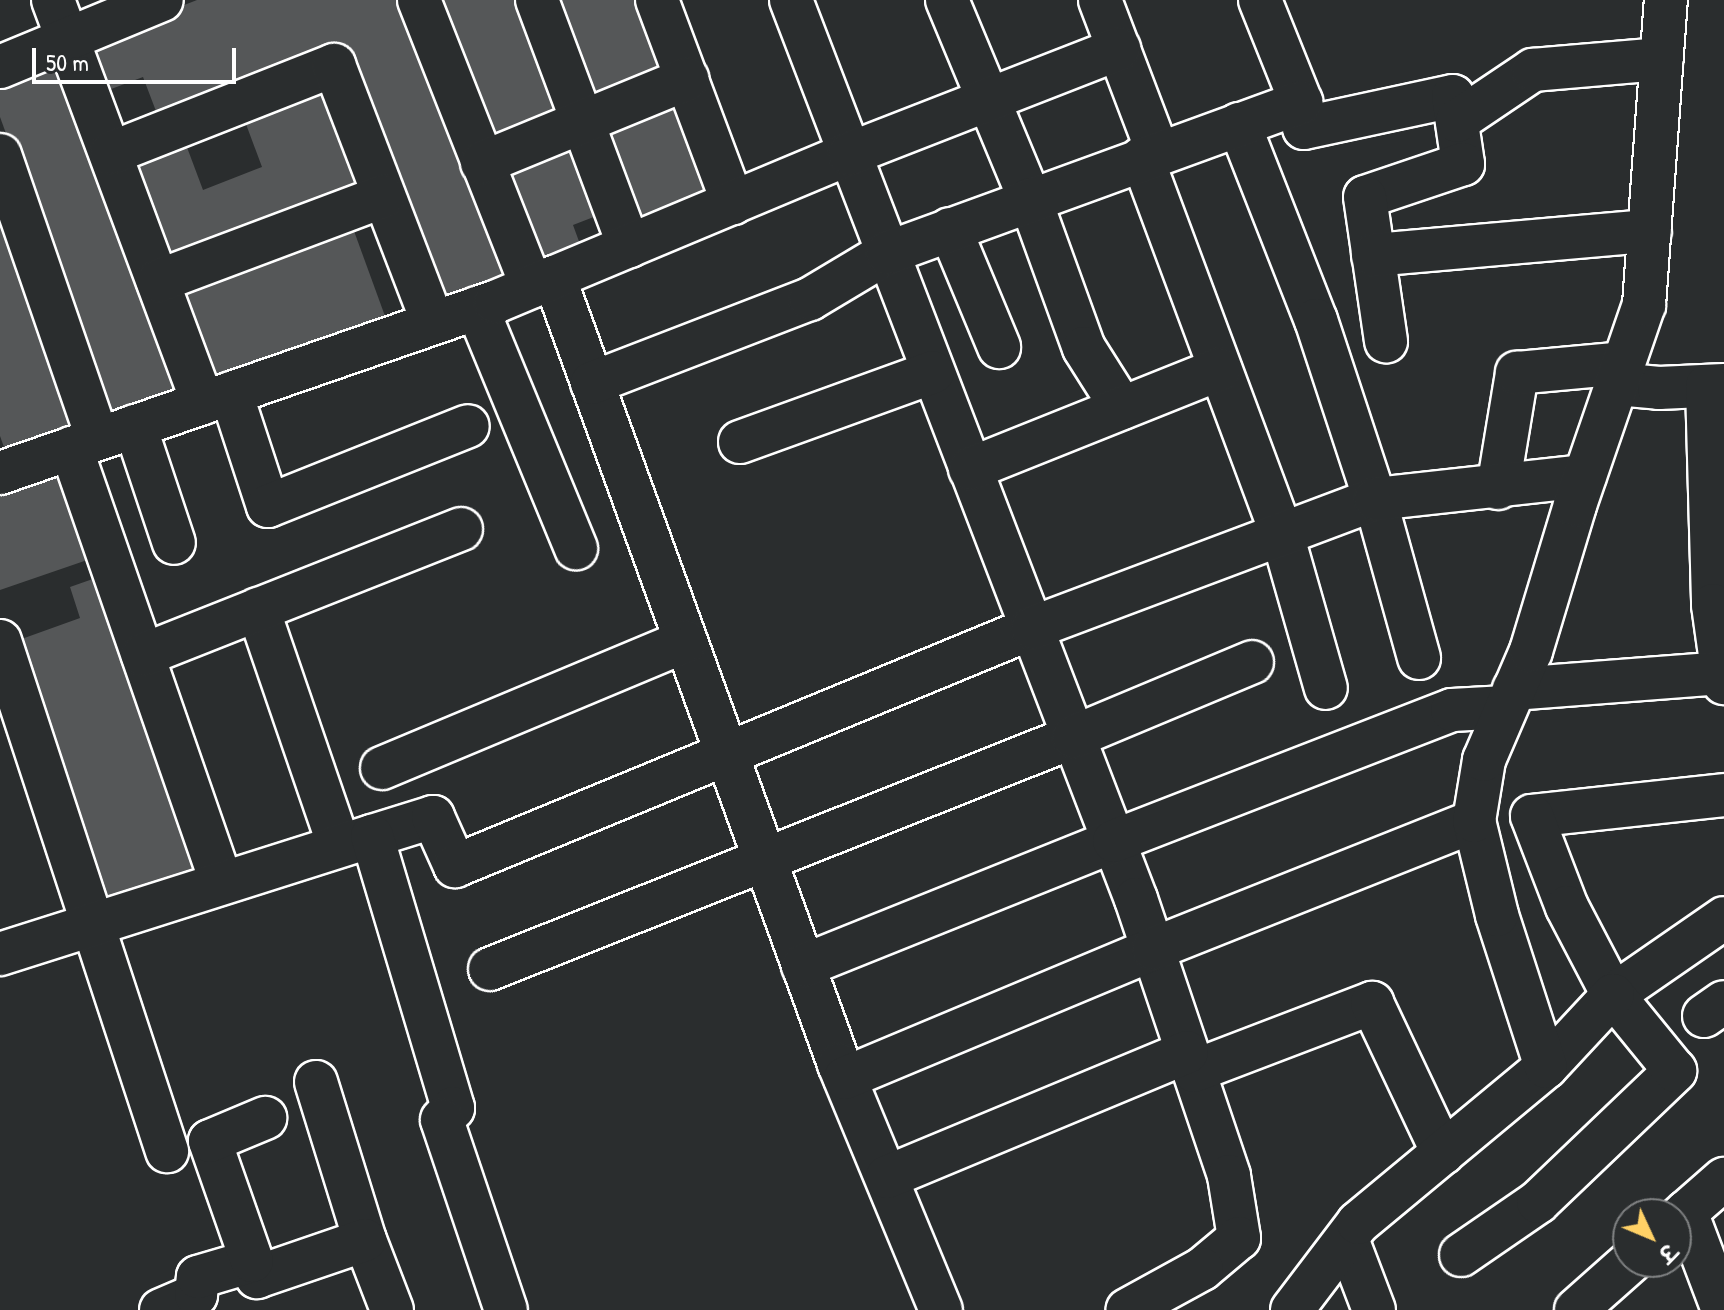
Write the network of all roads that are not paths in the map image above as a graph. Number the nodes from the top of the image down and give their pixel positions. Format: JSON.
{"nodes":[{"id":1,"x":53,"y":0,"type":"edge"},
{"id":2,"x":162,"y":0,"type":"edge"},
{"id":3,"x":419,"y":0,"type":"edge"},
{"id":4,"x":537,"y":0,"type":"edge"},
{"id":5,"x":657,"y":0,"type":"edge"},
{"id":6,"x":791,"y":0,"type":"edge"},
{"id":7,"x":947,"y":0,"type":"edge"},
{"id":8,"x":1100,"y":0,"type":"edge"},
{"id":9,"x":1260,"y":0,"type":"edge"},
{"id":10,"x":1666,"y":0,"type":"edge"},
{"id":11,"x":69,"y":38,"type":"junction"},
{"id":12,"x":1119,"y":49,"type":"junction"},
{"id":13,"x":1662,"y":59,"type":"junction"},
{"id":14,"x":0,"y":67,"type":"edge"},
{"id":15,"x":687,"y":79,"type":"junction"},
{"id":16,"x":988,"y":100,"type":"junction"},
{"id":17,"x":1301,"y":102,"type":"junction"},
{"id":18,"x":1457,"y":121,"type":"junction"},
{"id":19,"x":583,"y":123,"type":"junction"},
{"id":20,"x":1239,"y":124,"type":"junction"},
{"id":21,"x":111,"y":153,"type":"junction"},
{"id":22,"x":849,"y":154,"type":"junction"},
{"id":23,"x":0,"y":155,"type":"edge"},
{"id":24,"x":1150,"y":155,"type":"junction"},
{"id":25,"x":482,"y":163,"type":"junction"},
{"id":26,"x":384,"y":196,"type":"junction"},
{"id":27,"x":1030,"y":199,"type":"junction"},
{"id":28,"x":733,"y":203,"type":"junction"},
{"id":29,"x":950,"y":229,"type":"junction"},
{"id":30,"x":1650,"y":231,"type":"junction"},
{"id":31,"x":629,"y":246,"type":"junction"},
{"id":32,"x":887,"y":253,"type":"junction"},
{"id":33,"x":1373,"y":255,"type":"junction"},
{"id":34,"x":158,"y":281,"type":"junction"},
{"id":35,"x":543,"y":282,"type":"junction"},
{"id":36,"x":477,"y":308,"type":"junction"},
{"id":37,"x":433,"y":323,"type":"junction"},
{"id":38,"x":1386,"y":341,"type":"dead end"},
{"id":39,"x":999,"y":347,"type":"dead end"},
{"id":40,"x":1220,"y":369,"type":"junction"},
{"id":41,"x":933,"y":372,"type":"junction"},
{"id":42,"x":1621,"y":373,"type":"junction"},
{"id":43,"x":592,"y":383,"type":"junction"},
{"id":44,"x":1716,"y":385,"type":"edge"},
{"id":45,"x":217,"y":398,"type":"junction"},
{"id":46,"x":1122,"y":408,"type":"junction"},
{"id":47,"x":468,"y":426,"type":"dead end"},
{"id":48,"x":102,"y":438,"type":"junction"},
{"id":49,"x":740,"y":442,"type":"dead end"},
{"id":50,"x":970,"y":469,"type":"junction"},
{"id":51,"x":0,"y":473,"type":"edge"},
{"id":52,"x":1585,"y":476,"type":"junction"},
{"id":53,"x":1498,"y":488,"type":"junction"},
{"id":54,"x":1375,"y":499,"type":"junction"},
{"id":55,"x":461,"y":529,"type":"dead end"},
{"id":56,"x":1282,"y":534,"type":"junction"},
{"id":57,"x":174,"y":543,"type":"dead end"},
{"id":58,"x":576,"y":548,"type":"dead end"},
{"id":59,"x":258,"y":609,"type":"junction"},
{"id":60,"x":1032,"y":628,"type":"junction"},
{"id":61,"x":686,"y":641,"type":"junction"},
{"id":62,"x":1,"y":646,"type":"edge"},
{"id":63,"x":143,"y":655,"type":"junction"},
{"id":64,"x":1419,"y":658,"type":"dead end"},
{"id":65,"x":1252,"y":662,"type":"dead end"},
{"id":66,"x":1723,"y":678,"type":"edge"},
{"id":67,"x":1326,"y":688,"type":"dead end"},
{"id":68,"x":1510,"y":698,"type":"junction"},
{"id":69,"x":1073,"y":737,"type":"junction"},
{"id":70,"x":726,"y":752,"type":"junction"},
{"id":71,"x":382,"y":768,"type":"dead end"},
{"id":72,"x":1724,"y":795,"type":"edge"},
{"id":73,"x":1474,"y":821,"type":"junction"},
{"id":74,"x":355,"y":841,"type":"junction"},
{"id":75,"x":1114,"y":841,"type":"junction"},
{"id":76,"x":764,"y":858,"type":"junction"},
{"id":77,"x":222,"y":883,"type":"junction"},
{"id":78,"x":1724,"y":918,"type":"edge"},
{"id":79,"x":94,"y":924,"type":"junction"},
{"id":80,"x":1153,"y":949,"type":"junction"},
{"id":81,"x":0,"y":954,"type":"edge"},
{"id":82,"x":803,"y":966,"type":"junction"},
{"id":83,"x":490,"y":969,"type":"dead end"},
{"id":84,"x":1613,"y":995,"type":"junction"},
{"id":85,"x":1190,"y":1061,"type":"junction"},
{"id":86,"x":1546,"y":1067,"type":"junction"},
{"id":87,"x":845,"y":1078,"type":"junction"},
{"id":88,"x":316,"y":1082,"type":"dead end"},
{"id":89,"x":265,"y":1118,"type":"dead end"},
{"id":90,"x":167,"y":1151,"type":"dead end"},
{"id":91,"x":1443,"y":1153,"type":"junction"},
{"id":92,"x":887,"y":1177,"type":"junction"},
{"id":93,"x":1724,"y":1179,"type":"edge"},
{"id":94,"x":1692,"y":1207,"type":"edge"},
{"id":95,"x":1347,"y":1239,"type":"junction"},
{"id":96,"x":365,"y":1240,"type":"junction"},
{"id":97,"x":1692,"y":1241,"type":"edge"},
{"id":98,"x":1461,"y":1255,"type":"dead end"},
{"id":99,"x":252,"y":1261,"type":"junction"},
{"id":100,"x":1619,"y":1285,"type":"edge"},
{"id":101,"x":161,"y":1310,"type":"edge"},
{"id":102,"x":392,"y":1310,"type":"edge"},
{"id":103,"x":506,"y":1310,"type":"edge"},
{"id":104,"x":941,"y":1310,"type":"edge"},
{"id":105,"x":1127,"y":1310,"type":"edge"},
{"id":106,"x":1292,"y":1310,"type":"edge"},
{"id":107,"x":1374,"y":1310,"type":"edge"},
{"id":108,"x":1576,"y":1310,"type":"edge"},
{"id":109,"x":1723,"y":1310,"type":"edge"}],
"edges":[{"from":1,"to":11,"type":"street"},
{"from":2,"to":11,"type":"street"},
{"from":3,"to":25,"type":"street"},
{"from":4,"to":19,"type":"street"},
{"from":5,"to":15,"type":"street"},
{"from":6,"to":22,"type":"street"},
{"from":7,"to":16,"type":"street"},
{"from":8,"to":12,"type":"street"},
{"from":9,"to":17,"type":"street"},
{"from":10,"to":13,"type":"street"},
{"from":11,"to":14,"type":"street"},
{"from":11,"to":21,"type":"street"},
{"from":12,"to":16,"type":"street"},
{"from":12,"to":24,"type":"street"},
{"from":13,"to":18,"type":"street"},
{"from":13,"to":30,"type":"street"},
{"from":15,"to":19,"type":"street"},
{"from":15,"to":28,"type":"street"},
{"from":16,"to":22,"type":"street"},
{"from":16,"to":27,"type":"street"},
{"from":17,"to":18,"type":"street"},
{"from":17,"to":20,"type":"street"},
{"from":18,"to":33,"type":"street"},
{"from":19,"to":25,"type":"street"},
{"from":19,"to":31,"type":"street"},
{"from":20,"to":24,"type":"street"},
{"from":20,"to":54,"type":"street"},
{"from":21,"to":26,"type":"street"},
{"from":21,"to":34,"type":"street"},
{"from":22,"to":28,"type":"street"},
{"from":22,"to":32,"type":"street"},
{"from":23,"to":48,"type":"street"},
{"from":24,"to":27,"type":"street"},
{"from":24,"to":40,"type":"street"},
{"from":25,"to":35,"type":"street"},
{"from":26,"to":34,"type":"street"},
{"from":26,"to":37,"type":"street"},
{"from":27,"to":29,"type":"street"},
{"from":27,"to":46,"type":"street"},
{"from":28,"to":31,"type":"street"},
{"from":29,"to":32,"type":"street"},
{"from":29,"to":39,"type":"street"},
{"from":30,"to":33,"type":"street"},
{"from":30,"to":42,"type":"street"},
{"from":31,"to":35,"type":"street"},
{"from":32,"to":41,"type":"street"},
{"from":32,"to":43,"type":"street"},
{"from":33,"to":38,"type":"street"},
{"from":34,"to":45,"type":"street"},
{"from":35,"to":36,"type":"street"},
{"from":35,"to":43,"type":"street"},
{"from":36,"to":37,"type":"street"},
{"from":36,"to":58,"type":"street"},
{"from":37,"to":45,"type":"street"},
{"from":40,"to":46,"type":"street"},
{"from":40,"to":56,"type":"street"},
{"from":41,"to":49,"type":"street"},
{"from":41,"to":50,"type":"street"},
{"from":42,"to":44,"type":"street"},
{"from":42,"to":52,"type":"street"},
{"from":42,"to":53,"type":"street"},
{"from":43,"to":61,"type":"street"},
{"from":44,"to":66,"type":"street"},
{"from":45,"to":47,"type":"street"},
{"from":45,"to":48,"type":"street"},
{"from":46,"to":50,"type":"street"},
{"from":48,"to":51,"type":"street"},
{"from":48,"to":57,"type":"street"},
{"from":48,"to":63,"type":"street"},
{"from":50,"to":60,"type":"street"},
{"from":52,"to":53,"type":"street"},
{"from":52,"to":68,"type":"street"},
{"from":53,"to":54,"type":"street"},
{"from":54,"to":56,"type":"street"},
{"from":54,"to":64,"type":"street"},
{"from":55,"to":59,"type":"street"},
{"from":56,"to":60,"type":"street"},
{"from":56,"to":67,"type":"street"},
{"from":59,"to":63,"type":"street"},
{"from":59,"to":74,"type":"street"},
{"from":60,"to":69,"type":"street"},
{"from":60,"to":70,"type":"street"},
{"from":61,"to":70,"type":"street"},
{"from":61,"to":71,"type":"street"},
{"from":62,"to":79,"type":"street"},
{"from":63,"to":77,"type":"street"},
{"from":65,"to":69,"type":"street"},
{"from":66,"to":68,"type":"street"},
{"from":68,"to":73,"type":"street"},
{"from":68,"to":75,"type":"street"},
{"from":69,"to":75,"type":"street"},
{"from":69,"to":76,"type":"street"},
{"from":70,"to":74,"type":"street"},
{"from":70,"to":76,"type":"street"},
{"from":72,"to":84,"type":"street"},
{"from":73,"to":80,"type":"street"},
{"from":73,"to":86,"type":"street"},
{"from":74,"to":77,"type":"street"},
{"from":74,"to":103,"type":"street"},
{"from":75,"to":80,"type":"street"},
{"from":75,"to":82,"type":"street"},
{"from":76,"to":82,"type":"street"},
{"from":76,"to":83,"type":"street"},
{"from":77,"to":79,"type":"street"},
{"from":78,"to":84,"type":"street"},
{"from":79,"to":81,"type":"street"},
{"from":79,"to":90,"type":"street"},
{"from":80,"to":85,"type":"street"},
{"from":80,"to":87,"type":"street"},
{"from":82,"to":87,"type":"street"},
{"from":84,"to":86,"type":"street"},
{"from":84,"to":98,"type":"street"},
{"from":85,"to":91,"type":"street"},
{"from":85,"to":92,"type":"street"},
{"from":85,"to":105,"type":"street"},
{"from":86,"to":91,"type":"street"},
{"from":87,"to":92,"type":"street"},
{"from":88,"to":96,"type":"street"},
{"from":89,"to":99,"type":"street"},
{"from":91,"to":95,"type":"street"},
{"from":92,"to":104,"type":"street"},
{"from":93,"to":94,"type":"street"},
{"from":95,"to":106,"type":"street"},
{"from":95,"to":107,"type":"street"},
{"from":96,"to":99,"type":"street"},
{"from":96,"to":102,"type":"street"},
{"from":97,"to":109,"type":"street"},
{"from":99,"to":101,"type":"street"},
{"from":100,"to":108,"type":"street"}]}
